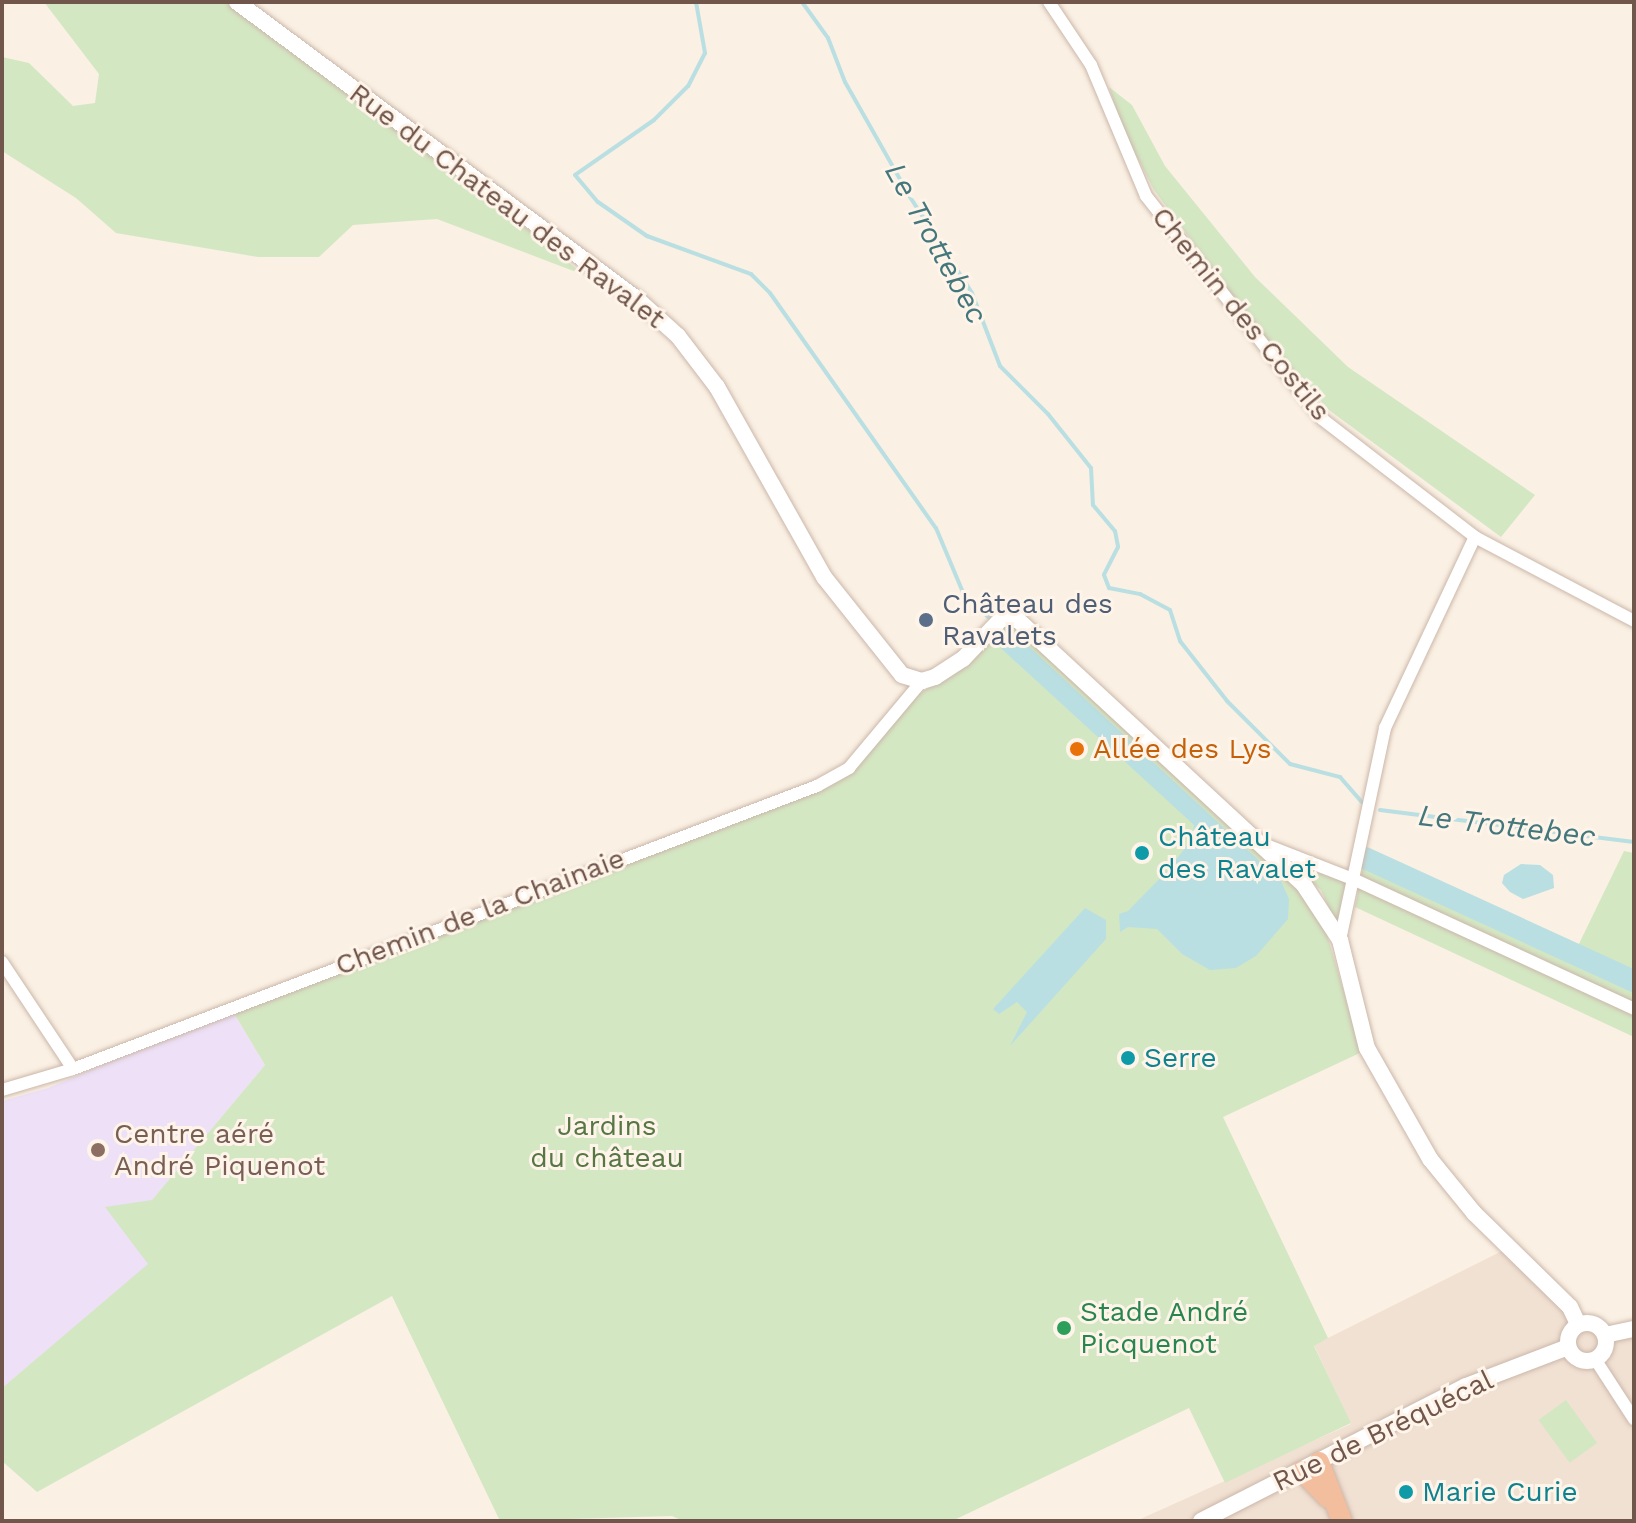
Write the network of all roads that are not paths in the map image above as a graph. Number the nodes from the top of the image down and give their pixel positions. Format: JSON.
{"nodes":[{"id":1,"x":237,"y":2,"type":"edge"},
{"id":2,"x":1049,"y":2,"type":"edge"},
{"id":3,"x":1475,"y":537,"type":"junction"},
{"id":4,"x":1634,"y":621,"type":"edge"},
{"id":5,"x":922,"y":681,"type":"junction"},
{"id":6,"x":1261,"y":843,"type":"junction"},
{"id":7,"x":1353,"y":879,"type":"junction"},
{"id":8,"x":1340,"y":940,"type":"junction"},
{"id":9,"x":2,"y":962,"type":"edge"},
{"id":10,"x":1634,"y":1009,"type":"edge"},
{"id":11,"x":73,"y":1069,"type":"junction"},
{"id":12,"x":2,"y":1090,"type":"edge"},
{"id":13,"x":1578,"y":1324,"type":"junction"},
{"id":14,"x":1634,"y":1329,"type":"edge"},
{"id":15,"x":1605,"y":1335,"type":"junction"},
{"id":16,"x":1568,"y":1347,"type":"junction"},
{"id":17,"x":1595,"y":1359,"type":"junction"},
{"id":18,"x":1634,"y":1419,"type":"edge"},
{"id":19,"x":1311,"y":1466,"type":"junction"},
{"id":20,"x":1201,"y":1521,"type":"edge"},
{"id":21,"x":1342,"y":1521,"type":"edge"}],
"edges":[{"from":1,"to":5,"type":"street","name":"Rue du Chateau des Ravalet"},
{"from":2,"to":3,"type":"street","name":"Chemin des Costils"},
{"from":3,"to":4,"type":"street","name":"Chemin des Costils"},
{"from":3,"to":7,"type":"street"},
{"from":5,"to":6,"type":"street"},
{"from":5,"to":11,"type":"street","name":"Chemin de la Chainaie"},
{"from":6,"to":7,"type":"street"},
{"from":6,"to":8,"type":"street"},
{"from":7,"to":8,"type":"street"},
{"from":7,"to":10,"type":"street"},
{"from":8,"to":13,"type":"street"},
{"from":9,"to":11,"type":"street"},
{"from":11,"to":12,"type":"street","name":"Chemin de la Chainaie"},
{"from":13,"to":15,"type":"street"},
{"from":13,"to":16,"type":"street"},
{"from":14,"to":15,"type":"street"},
{"from":15,"to":17,"type":"street"},
{"from":16,"to":17,"type":"street"},
{"from":16,"to":19,"type":"street","name":"Rue de Bréquécal"},
{"from":17,"to":18,"type":"street"},
{"from":19,"to":20,"type":"street","name":"Rue de Bréquécal"},
{"from":19,"to":21,"type":"highway"}]}
